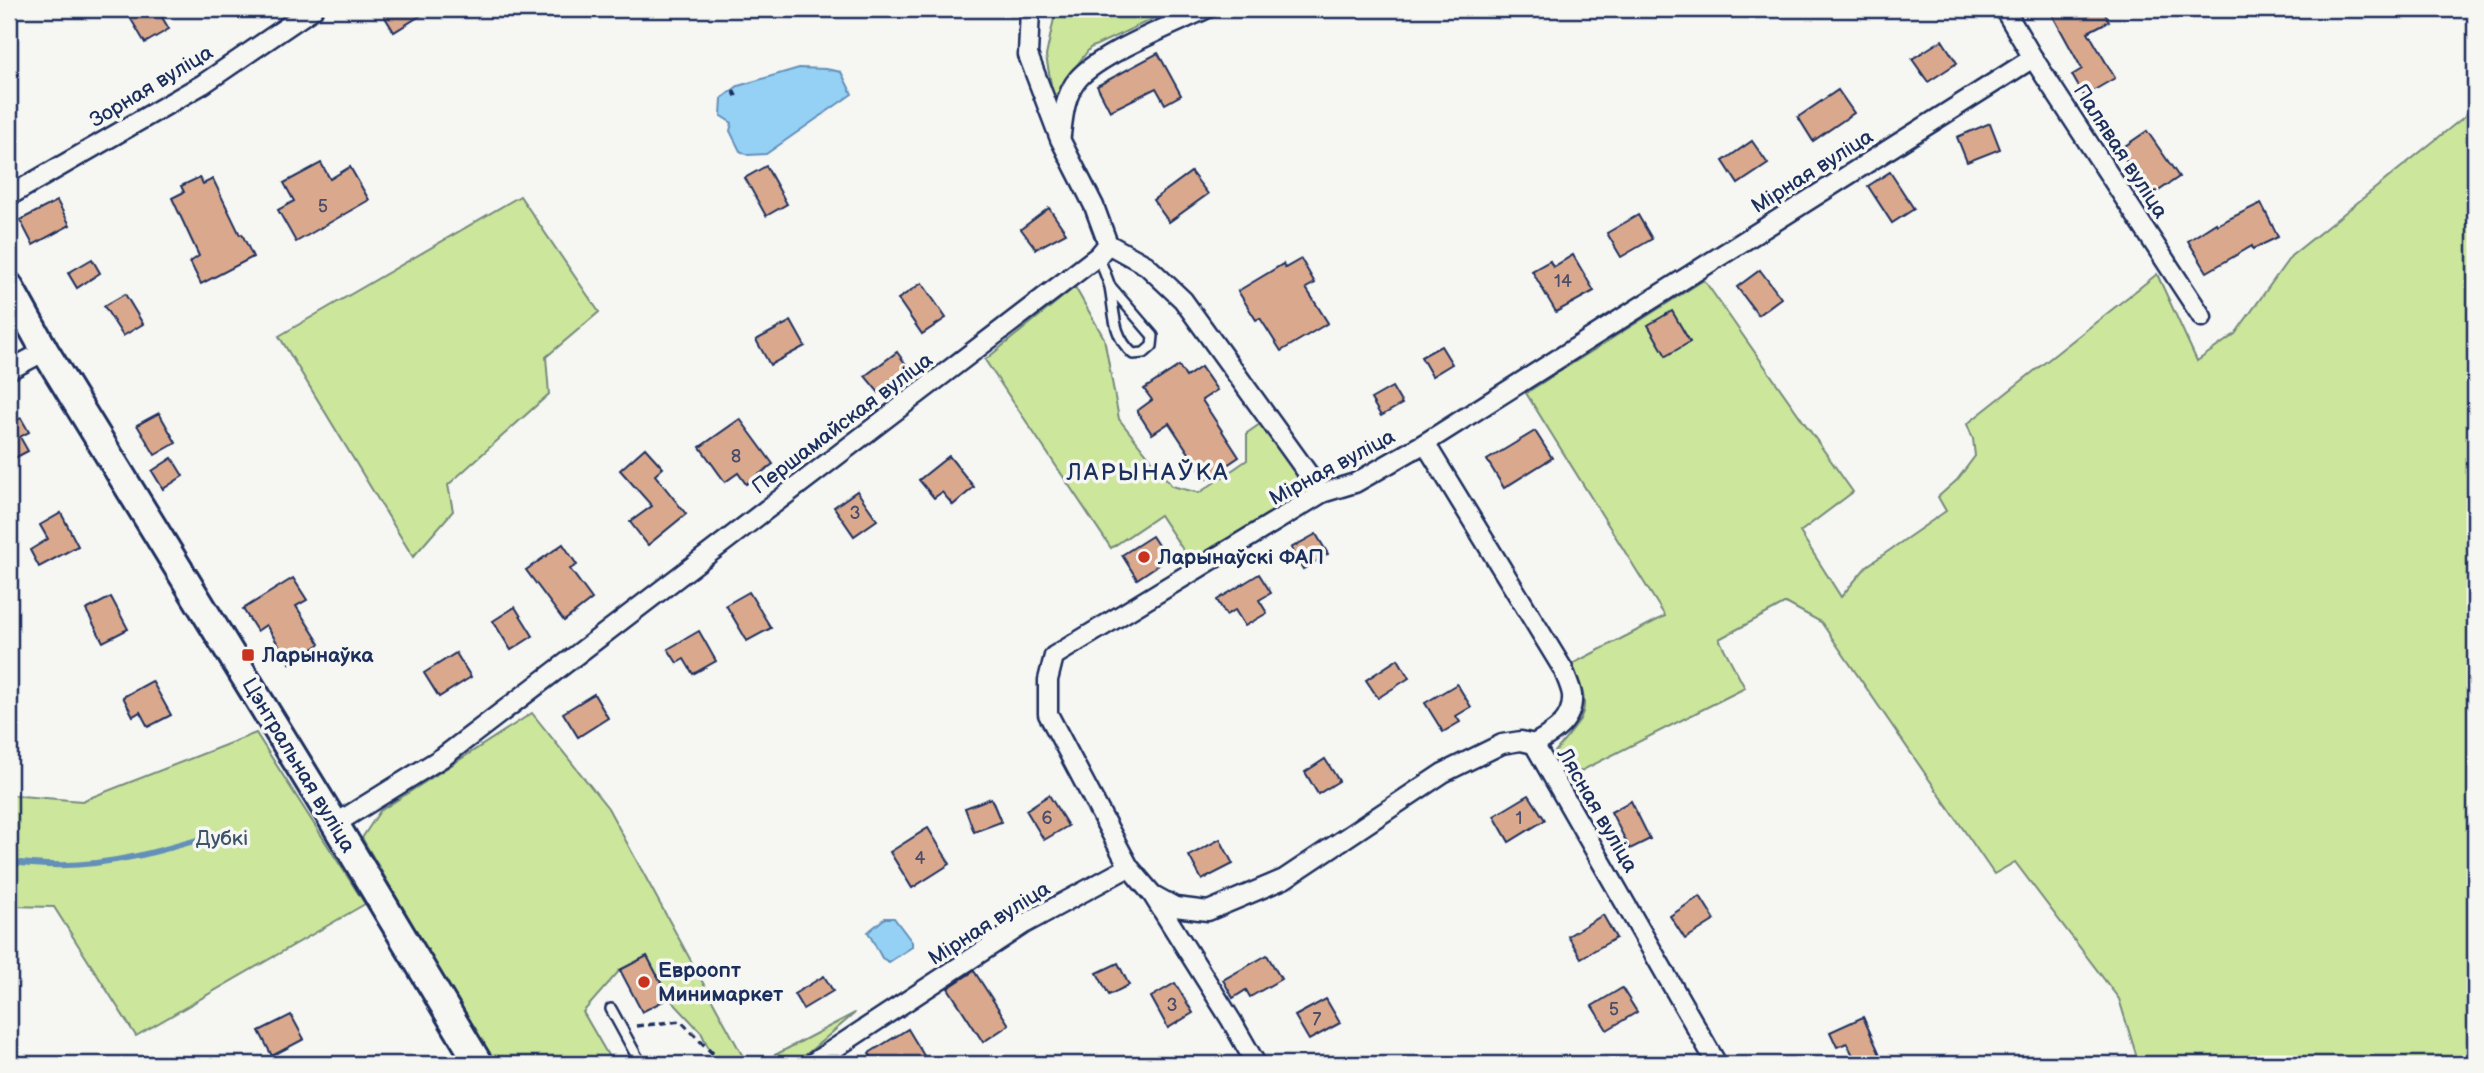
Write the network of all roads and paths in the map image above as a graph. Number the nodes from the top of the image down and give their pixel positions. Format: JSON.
{"nodes":[{"id":1,"x":313,"y":9,"type":"edge"},
{"id":2,"x":1030,"y":9,"type":"edge"},
{"id":3,"x":1206,"y":9,"type":"edge"},
{"id":4,"x":2004,"y":9,"type":"edge"},
{"id":5,"x":2033,"y":58,"type":"junction"},
{"id":6,"x":733,"y":90,"type":"dead end"},
{"id":7,"x":738,"y":100,"type":"dead end"},
{"id":8,"x":1060,"y":139,"type":"junction"},
{"id":9,"x":9,"y":196,"type":"edge"},
{"id":10,"x":1103,"y":250,"type":"junction"},
{"id":11,"x":9,"y":286,"type":"edge"},
{"id":12,"x":1110,"y":286,"type":"junction"},
{"id":13,"x":2202,"y":317,"type":"dead end"},
{"id":14,"x":45,"y":351,"type":"junction"},
{"id":15,"x":9,"y":370,"type":"edge"},
{"id":16,"x":1425,"y":443,"type":"junction"},
{"id":17,"x":1322,"y":493,"type":"junction"},
{"id":18,"x":1534,"y":744,"type":"junction"},
{"id":19,"x":335,"y":824,"type":"junction"},
{"id":20,"x":1129,"y":867,"type":"junction"},
{"id":21,"x":1152,"y":894,"type":"junction"},
{"id":22,"x":611,"y":1009,"type":"joint"},
{"id":23,"x":479,"y":1064,"type":"edge"},
{"id":24,"x":641,"y":1064,"type":"edge"},
{"id":25,"x":729,"y":1064,"type":"edge"},
{"id":26,"x":811,"y":1064,"type":"edge"},
{"id":27,"x":1256,"y":1064,"type":"edge"},
{"id":28,"x":1717,"y":1064,"type":"edge"}],
"edges":[{"from":1,"to":9,"type":"street","name":"Зорная вуліца"},
{"from":2,"to":8,"type":"street"},
{"from":3,"to":8,"type":"street"},
{"from":4,"to":5,"type":"street","name":"Палявая вуліца"},
{"from":5,"to":13,"type":"street","name":"Палявая вуліца"},
{"from":5,"to":16,"type":"street","name":"Мірная вуліца"},
{"from":6,"to":7,"type":"path"},
{"from":8,"to":10,"type":"street"},
{"from":10,"to":12,"type":"lane"},
{"from":10,"to":17,"type":"street"},
{"from":10,"to":19,"type":"street","name":"Першамайская вуліца"},
{"from":11,"to":14,"type":"street","name":"Цэнтральная вуліца"},
{"from":12,"to":12,"type":"lane"},
{"from":14,"to":15,"type":"street"},
{"from":14,"to":19,"type":"street","name":"Цэнтральная вуліца"},
{"from":16,"to":17,"type":"street","name":"Мірная вуліца"},
{"from":16,"to":18,"type":"street","name":"Лясная вуліца"},
{"from":17,"to":20,"type":"street","name":"Мірная вуліца"},
{"from":18,"to":21,"type":"street"},
{"from":18,"to":28,"type":"street","name":"Лясная вуліца"},
{"from":19,"to":23,"type":"street","name":"Цэнтральная вуліца"},
{"from":20,"to":21,"type":"street"},
{"from":20,"to":26,"type":"street","name":"Мірная вуліца"},
{"from":21,"to":27,"type":"street"},
{"from":22,"to":24,"type":"lane"},
{"from":22,"to":25,"type":"path"}]}
